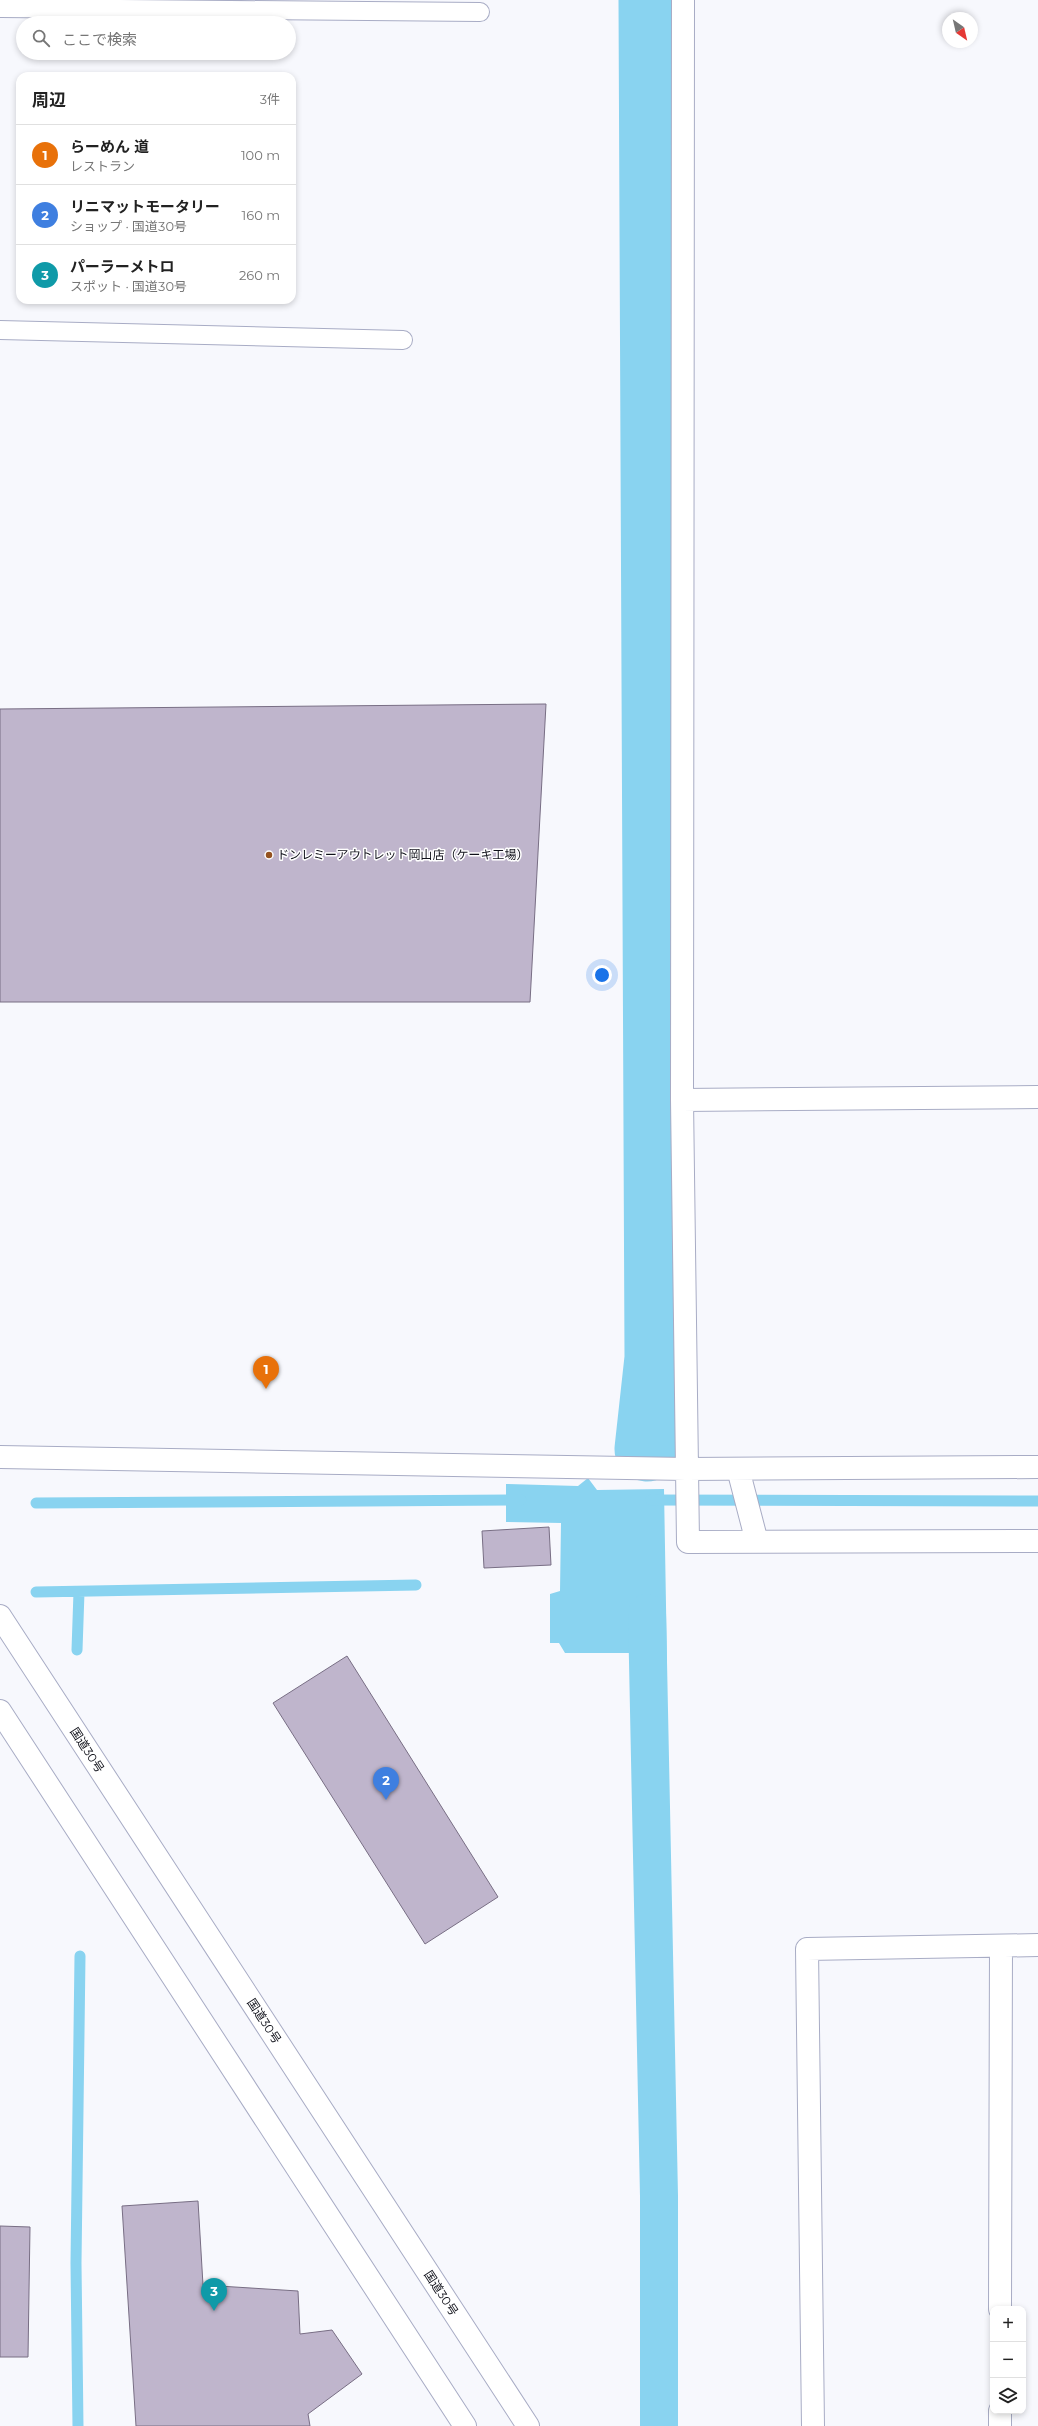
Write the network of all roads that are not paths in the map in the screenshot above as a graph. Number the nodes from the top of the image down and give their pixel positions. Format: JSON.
{"nodes":[{"id":1,"x":683,"y":0,"type":"edge"},
{"id":2,"x":0,"y":8,"type":"edge"},
{"id":3,"x":480,"y":12,"type":"dead end"},
{"id":4,"x":0,"y":330,"type":"edge"},
{"id":5,"x":403,"y":340,"type":"dead end"},
{"id":6,"x":1038,"y":1097,"type":"edge"},
{"id":7,"x":682,"y":1100,"type":"junction"},
{"id":8,"x":0,"y":1457,"type":"edge"},
{"id":9,"x":1038,"y":1467,"type":"edge"},
{"id":10,"x":686,"y":1475,"type":"junction"},
{"id":11,"x":740,"y":1476,"type":"junction"},
{"id":12,"x":755,"y":1535,"type":"junction"},
{"id":13,"x":1038,"y":1541,"type":"edge"},
{"id":14,"x":0,"y":1616,"type":"edge"},
{"id":15,"x":0,"y":1711,"type":"edge"},
{"id":16,"x":1001,"y":1946,"type":"junction"},
{"id":17,"x":1038,"y":1946,"type":"edge"},
{"id":18,"x":1000,"y":2306,"type":"edge"},
{"id":19,"x":1000,"y":2414,"type":"edge"},
{"id":20,"x":465,"y":2426,"type":"edge"},
{"id":21,"x":528,"y":2426,"type":"edge"},
{"id":22,"x":813,"y":2426,"type":"edge"},
{"id":23,"x":1000,"y":2426,"type":"edge"}],
"edges":[{"from":1,"to":7,"type":"main road"},
{"from":2,"to":3,"type":"lane"},
{"from":4,"to":5,"type":"lane"},
{"from":6,"to":7,"type":"main road"},
{"from":7,"to":10,"type":"main road"},
{"from":8,"to":10,"type":"main road"},
{"from":9,"to":11,"type":"main road"},
{"from":10,"to":11,"type":"main road"},
{"from":10,"to":12,"type":"main road"},
{"from":11,"to":12,"type":"main road"},
{"from":12,"to":13,"type":"main road"},
{"from":14,"to":21,"type":"main road","name":"国道30号"},
{"from":15,"to":20,"type":"main road"},
{"from":16,"to":17,"type":"main road"},
{"from":16,"to":18,"type":"main road"},
{"from":16,"to":22,"type":"main road"},
{"from":19,"to":23,"type":"main road"}]}
